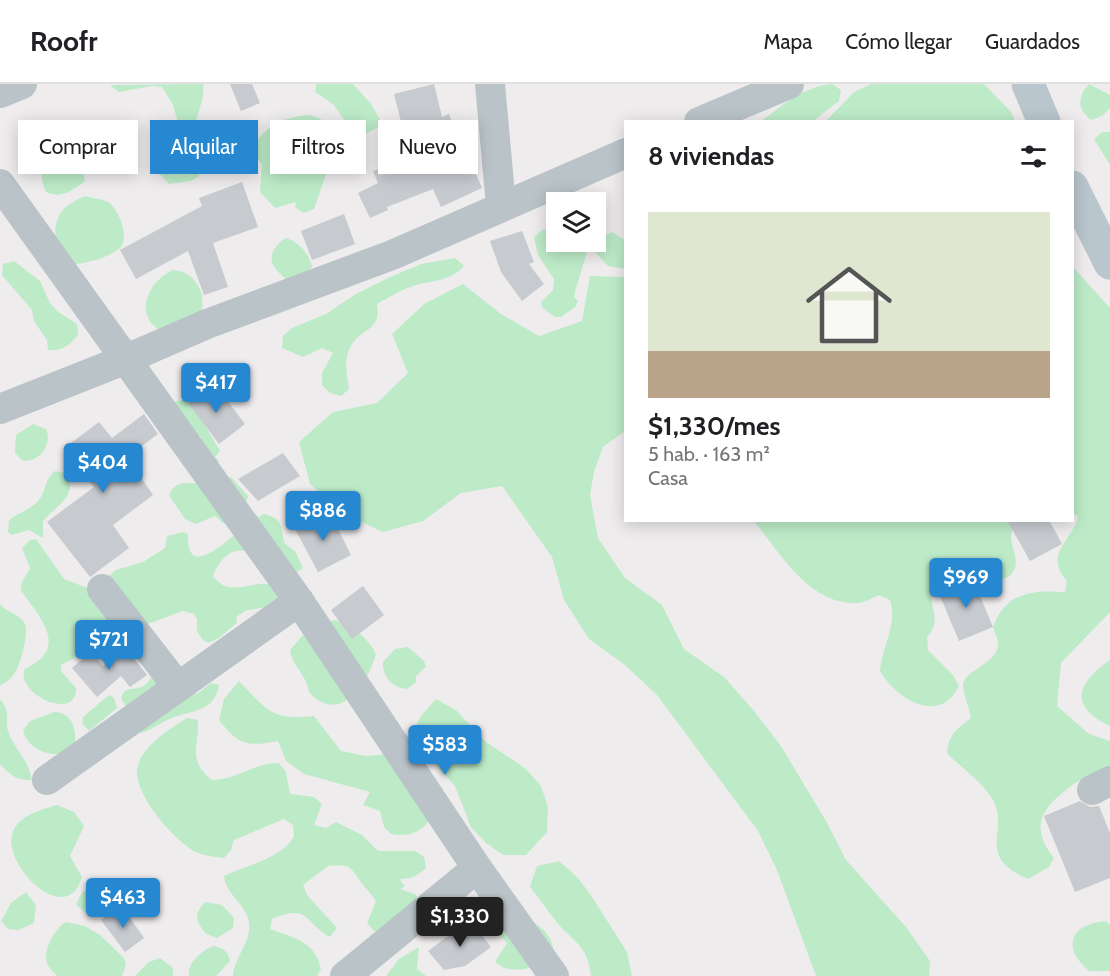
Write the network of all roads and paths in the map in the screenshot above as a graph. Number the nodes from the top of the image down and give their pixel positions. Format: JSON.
{"nodes":[{"id":1,"x":22,"y":84,"type":"edge"},
{"id":2,"x":490,"y":84,"type":"edge"},
{"id":3,"x":789,"y":84,"type":"edge"},
{"id":4,"x":1028,"y":84,"type":"edge"},
{"id":5,"x":0,"y":93,"type":"edge"},
{"id":6,"x":704,"y":120,"type":"edge"},
{"id":7,"x":1043,"y":120,"type":"edge"},
{"id":8,"x":624,"y":154,"type":"edge"},
{"id":9,"x":0,"y":184,"type":"edge"},
{"id":10,"x":1074,"y":191,"type":"edge"},
{"id":11,"x":501,"y":206,"type":"junction"},
{"id":12,"x":1110,"y":263,"type":"edge"},
{"id":13,"x":124,"y":360,"type":"junction"},
{"id":14,"x":0,"y":409,"type":"edge"},
{"id":15,"x":102,"y":589,"type":"dead end"},
{"id":16,"x":299,"y":602,"type":"junction"},
{"id":17,"x":178,"y":687,"type":"junction"},
{"id":18,"x":47,"y":780,"type":"dead end"},
{"id":19,"x":477,"y":868,"type":"junction"},
{"id":20,"x":345,"y":976,"type":"edge"},
{"id":21,"x":554,"y":976,"type":"edge"}],
"edges":[{"from":1,"to":5,"type":"street"},
{"from":2,"to":11,"type":"street"},
{"from":3,"to":6,"type":"street"},
{"from":4,"to":7,"type":"street"},
{"from":8,"to":11,"type":"street"},
{"from":9,"to":13,"type":"street"},
{"from":10,"to":12,"type":"street"},
{"from":11,"to":13,"type":"street"},
{"from":13,"to":14,"type":"street"},
{"from":13,"to":16,"type":"street"},
{"from":15,"to":17,"type":"street"},
{"from":16,"to":17,"type":"street"},
{"from":16,"to":19,"type":"street"},
{"from":17,"to":18,"type":"street"},
{"from":19,"to":20,"type":"street"},
{"from":19,"to":21,"type":"street"}]}
